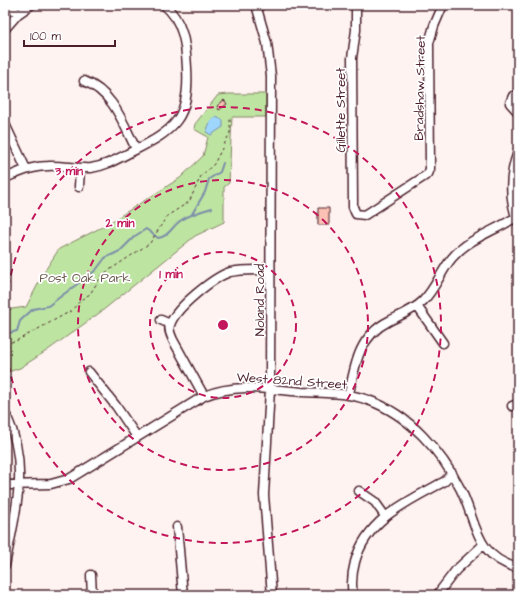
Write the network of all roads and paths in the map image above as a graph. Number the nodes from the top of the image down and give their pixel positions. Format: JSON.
{"nodes":[{"id":1,"x":10,"y":5,"type":"edge"},
{"id":2,"x":31,"y":5,"type":"edge"},
{"id":3,"x":164,"y":5,"type":"edge"},
{"id":4,"x":256,"y":5,"type":"edge"},
{"id":5,"x":356,"y":5,"type":"edge"},
{"id":6,"x":443,"y":5,"type":"edge"},
{"id":7,"x":18,"y":14,"type":"junction"},
{"id":8,"x":5,"y":29,"type":"edge"},
{"id":9,"x":84,"y":81,"type":"dead end"},
{"id":10,"x":518,"y":96,"type":"edge"},
{"id":11,"x":518,"y":112,"type":"edge"},
{"id":12,"x":230,"y":116,"type":"dead end"},
{"id":13,"x":5,"y":124,"type":"edge"},
{"id":14,"x":136,"y":149,"type":"junction"},
{"id":15,"x":518,"y":152,"type":"edge"},
{"id":16,"x":80,"y":168,"type":"junction"},
{"id":17,"x":26,"y":169,"type":"junction"},
{"id":18,"x":428,"y":174,"type":"joint"},
{"id":19,"x":5,"y":178,"type":"edge"},
{"id":20,"x":79,"y":187,"type":"dead end"},
{"id":21,"x":517,"y":219,"type":"edge"},
{"id":22,"x":270,"y":270,"type":"junction"},
{"id":23,"x":417,"y":306,"type":"junction"},
{"id":24,"x":161,"y":320,"type":"dead end"},
{"id":25,"x":170,"y":324,"type":"junction"},
{"id":26,"x":5,"y":344,"type":"edge"},
{"id":27,"x":443,"y":344,"type":"dead end"},
{"id":28,"x":89,"y":372,"type":"dead end"},
{"id":29,"x":270,"y":389,"type":"junction"},
{"id":30,"x":349,"y":394,"type":"junction"},
{"id":31,"x":204,"y":396,"type":"junction"},
{"id":32,"x":7,"y":417,"type":"dead end"},
{"id":33,"x":137,"y":437,"type":"junction"},
{"id":34,"x":452,"y":474,"type":"junction"},
{"id":35,"x":5,"y":485,"type":"edge"},
{"id":36,"x":20,"y":485,"type":"junction"},
{"id":37,"x":358,"y":491,"type":"dead end"},
{"id":38,"x":385,"y":516,"type":"junction"},
{"id":39,"x":177,"y":527,"type":"dead end"},
{"id":40,"x":483,"y":545,"type":"junction"},
{"id":41,"x":5,"y":566,"type":"edge"},
{"id":42,"x":518,"y":568,"type":"edge"},
{"id":43,"x":91,"y":576,"type":"dead end"},
{"id":44,"x":92,"y":595,"type":"edge"},
{"id":45,"x":183,"y":595,"type":"edge"},
{"id":46,"x":272,"y":595,"type":"edge"},
{"id":47,"x":353,"y":595,"type":"edge"},
{"id":48,"x":437,"y":595,"type":"edge"}],
"edges":[{"from":1,"to":7,"type":"street"},
{"from":2,"to":7,"type":"street"},
{"from":3,"to":14,"type":"street"},
{"from":4,"to":22,"type":"street","name":"Noland Road"},
{"from":5,"to":18,"type":"street","name":"Gillette Street"},
{"from":6,"to":18,"type":"street","name":"Bradshaw Street"},
{"from":7,"to":8,"type":"street"},
{"from":9,"to":14,"type":"street"},
{"from":10,"to":11,"type":"street"},
{"from":12,"to":26,"type":"path"},
{"from":13,"to":17,"type":"street"},
{"from":14,"to":16,"type":"street"},
{"from":15,"to":21,"type":"street"},
{"from":16,"to":17,"type":"street"},
{"from":16,"to":20,"type":"street"},
{"from":17,"to":19,"type":"street"},
{"from":21,"to":23,"type":"street"},
{"from":22,"to":25,"type":"street"},
{"from":22,"to":29,"type":"street","name":"Noland Road"},
{"from":23,"to":27,"type":"street"},
{"from":23,"to":30,"type":"street"},
{"from":24,"to":25,"type":"street"},
{"from":25,"to":31,"type":"street"},
{"from":28,"to":33,"type":"street"},
{"from":29,"to":30,"type":"street","name":"West 82nd Street"},
{"from":29,"to":31,"type":"street","name":"West 82nd Street"},
{"from":29,"to":46,"type":"street","name":"Noland Road"},
{"from":30,"to":34,"type":"street","name":"West 82nd Street"},
{"from":31,"to":33,"type":"street","name":"West 82nd Street"},
{"from":32,"to":36,"type":"street"},
{"from":33,"to":36,"type":"street","name":"West 82nd Street"},
{"from":34,"to":38,"type":"street"},
{"from":34,"to":40,"type":"street","name":"West 82nd Street"},
{"from":35,"to":36,"type":"street","name":"West 82nd Street"},
{"from":36,"to":41,"type":"street"},
{"from":37,"to":38,"type":"street"},
{"from":38,"to":47,"type":"street"},
{"from":39,"to":45,"type":"street"},
{"from":40,"to":42,"type":"street","name":"West 82nd Street"},
{"from":40,"to":48,"type":"street"},
{"from":43,"to":44,"type":"street"}]}
